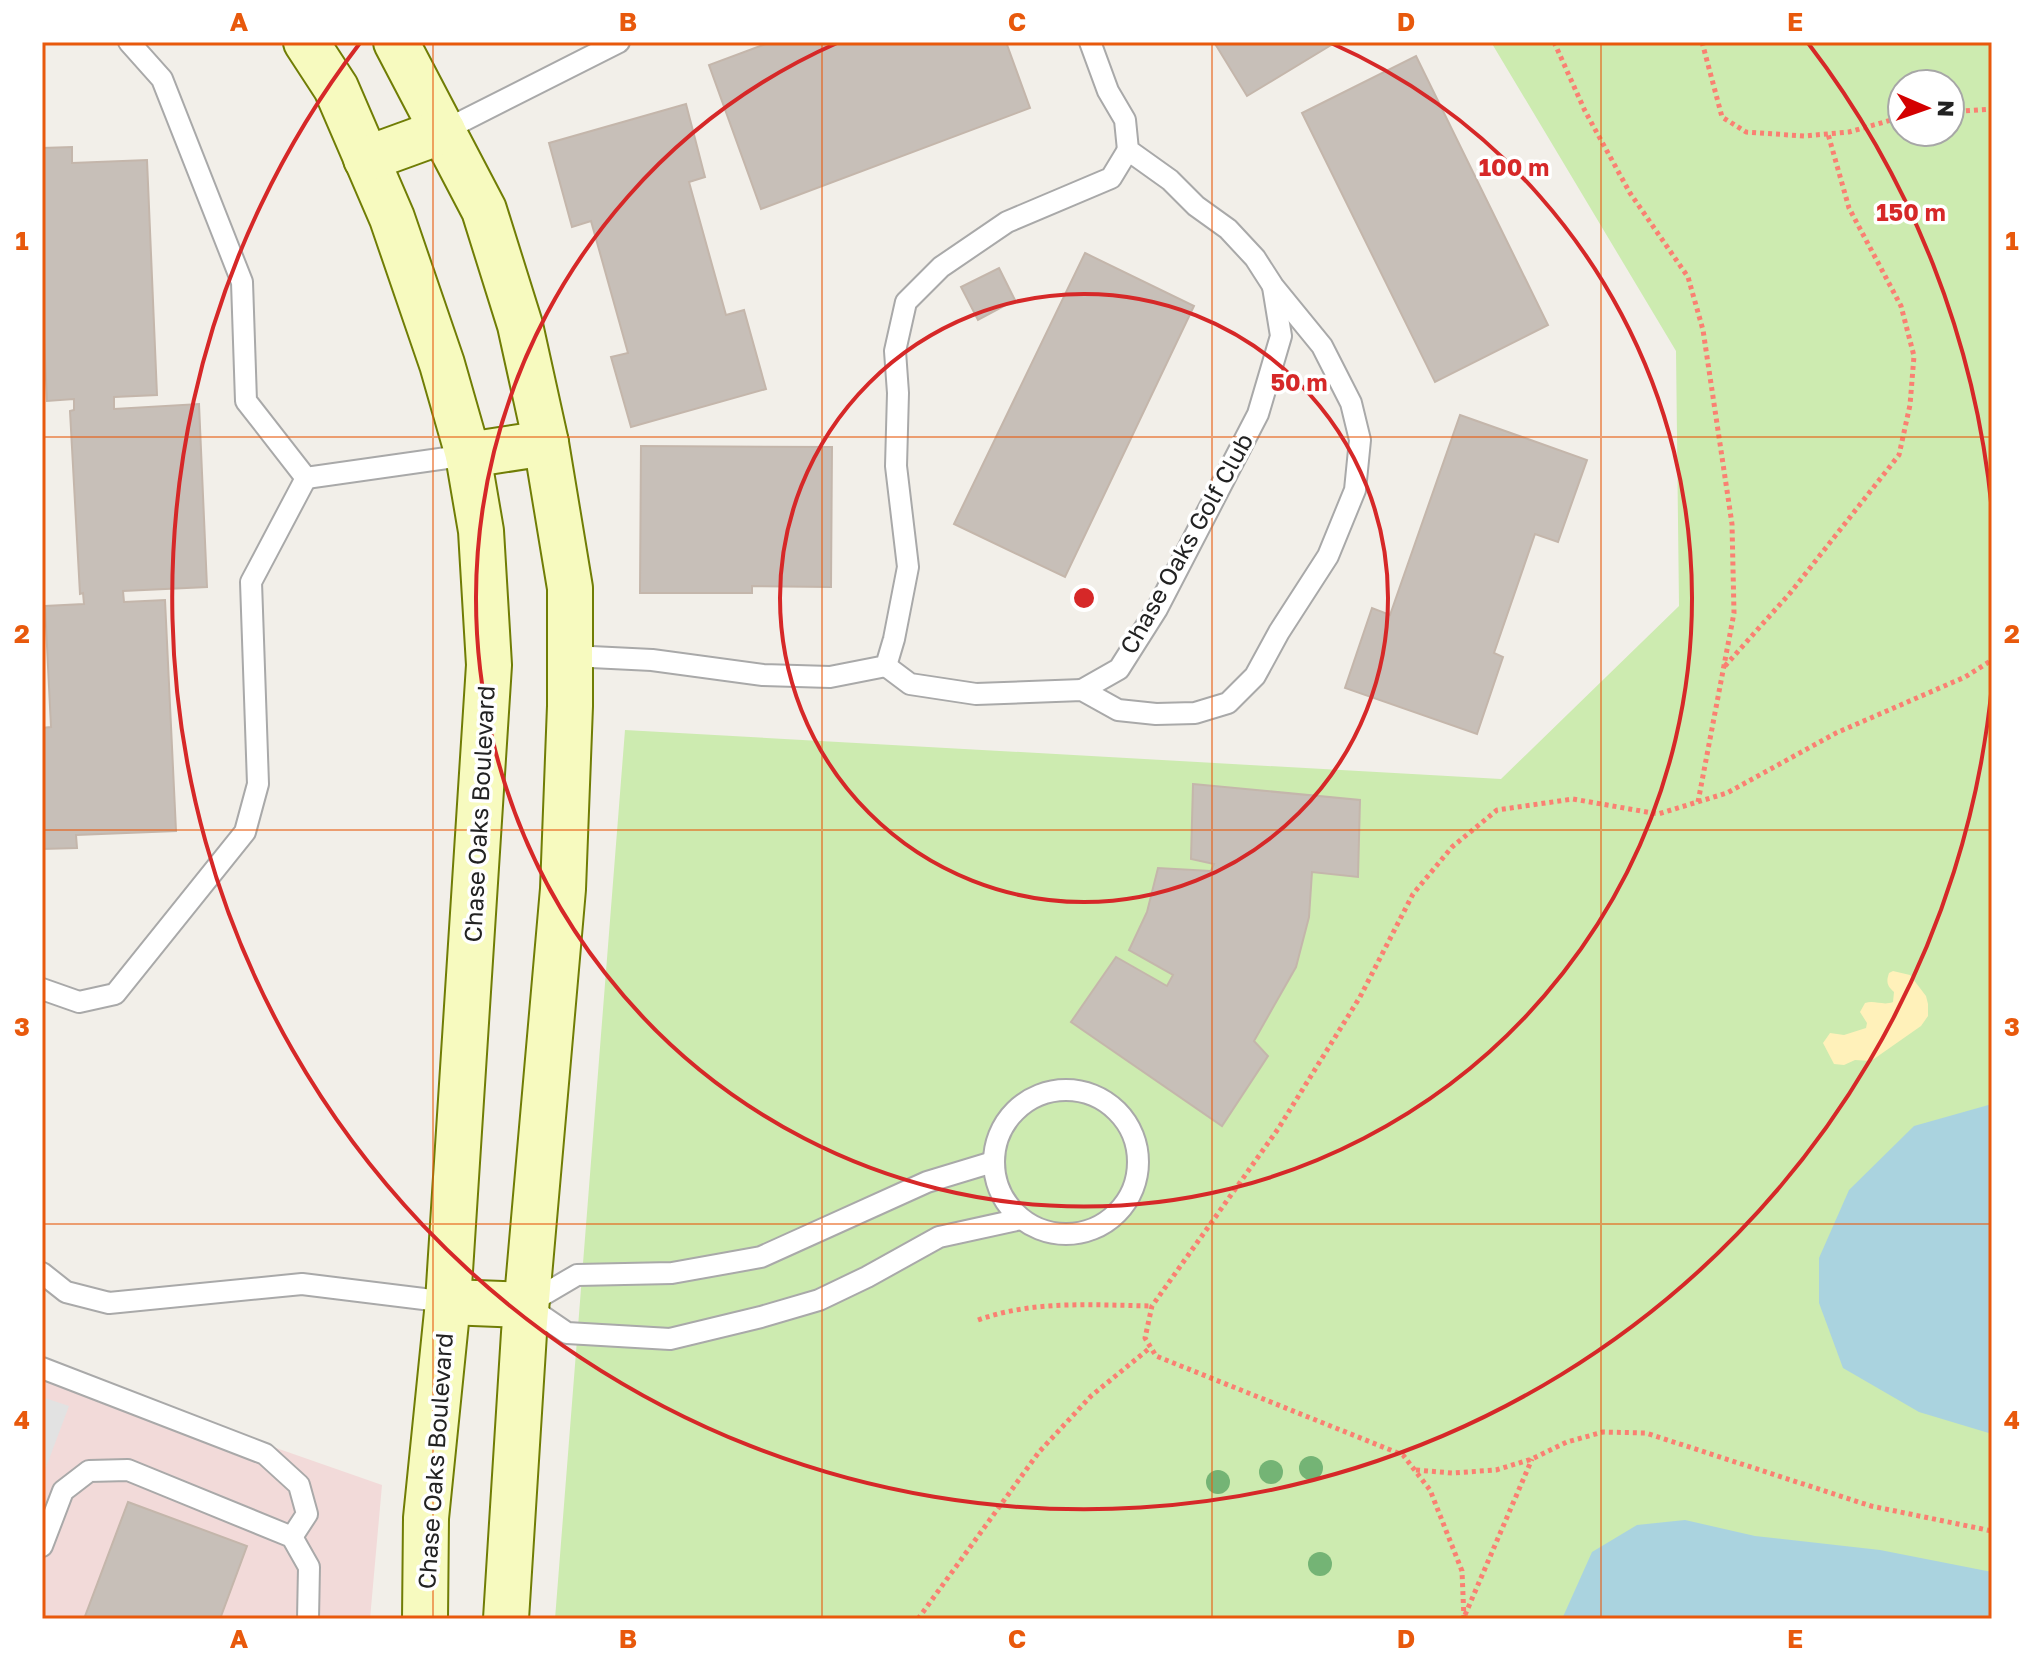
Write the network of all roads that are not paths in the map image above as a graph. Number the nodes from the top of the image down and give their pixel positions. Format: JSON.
{"nodes":[{"id":1,"x":129,"y":42,"type":"edge"},
{"id":2,"x":306,"y":42,"type":"edge"},
{"id":3,"x":396,"y":42,"type":"edge"},
{"id":4,"x":619,"y":42,"type":"edge"},
{"id":5,"x":1090,"y":42,"type":"edge"},
{"id":6,"x":443,"y":131,"type":"junction"},
{"id":7,"x":1128,"y":150,"type":"junction"},
{"id":8,"x":366,"y":159,"type":"junction"},
{"id":9,"x":1273,"y":286,"type":"junction"},
{"id":10,"x":546,"y":443,"type":"junction"},
{"id":11,"x":468,"y":455,"type":"junction"},
{"id":12,"x":306,"y":478,"type":"junction"},
{"id":13,"x":571,"y":656,"type":"junction"},
{"id":14,"x":886,"y":666,"type":"junction"},
{"id":15,"x":1082,"y":690,"type":"junction"},
{"id":16,"x":42,"y":989,"type":"edge"},
{"id":17,"x":993,"y":1162,"type":"junction"},
{"id":18,"x":1021,"y":1219,"type":"junction"},
{"id":19,"x":42,"y":1273,"type":"edge"},
{"id":20,"x":448,"y":1302,"type":"junction"},
{"id":21,"x":526,"y":1305,"type":"junction"},
{"id":22,"x":42,"y":1368,"type":"edge"},
{"id":23,"x":292,"y":1537,"type":"junction"},
{"id":24,"x":42,"y":1546,"type":"edge"},
{"id":25,"x":308,"y":1619,"type":"edge"},
{"id":26,"x":425,"y":1619,"type":"edge"},
{"id":27,"x":506,"y":1619,"type":"edge"}],
"edges":[{"from":1,"to":12,"type":"lane"},
{"from":2,"to":8,"type":"street","name":"Chase Oaks Boulevard"},
{"from":3,"to":6,"type":"street"},
{"from":4,"to":6,"type":"lane"},
{"from":5,"to":7,"type":"lane"},
{"from":6,"to":8,"type":"street"},
{"from":6,"to":10,"type":"street"},
{"from":7,"to":9,"type":"lane","name":"Chase Oaks Golf Club"},
{"from":7,"to":14,"type":"lane"},
{"from":8,"to":11,"type":"street","name":"Chase Oaks Boulevard"},
{"from":9,"to":15,"type":"lane","name":"Chase Oaks Golf Club"},
{"from":9,"to":15,"type":"lane","name":"Chase Oaks Golf Club"},
{"from":10,"to":11,"type":"street"},
{"from":10,"to":13,"type":"street"},
{"from":11,"to":12,"type":"lane"},
{"from":11,"to":20,"type":"street","name":"Chase Oaks Boulevard"},
{"from":12,"to":16,"type":"lane"},
{"from":13,"to":14,"type":"lane"},
{"from":13,"to":21,"type":"street"},
{"from":14,"to":15,"type":"lane","name":"Chase Oaks Golf Club"},
{"from":17,"to":18,"type":"lane"},
{"from":17,"to":18,"type":"lane"},
{"from":17,"to":21,"type":"lane"},
{"from":18,"to":21,"type":"lane"},
{"from":19,"to":20,"type":"lane"},
{"from":20,"to":21,"type":"street"},
{"from":20,"to":26,"type":"street","name":"Chase Oaks Boulevard"},
{"from":21,"to":27,"type":"street"},
{"from":22,"to":23,"type":"lane"},
{"from":23,"to":24,"type":"lane"},
{"from":23,"to":25,"type":"lane"}]}
